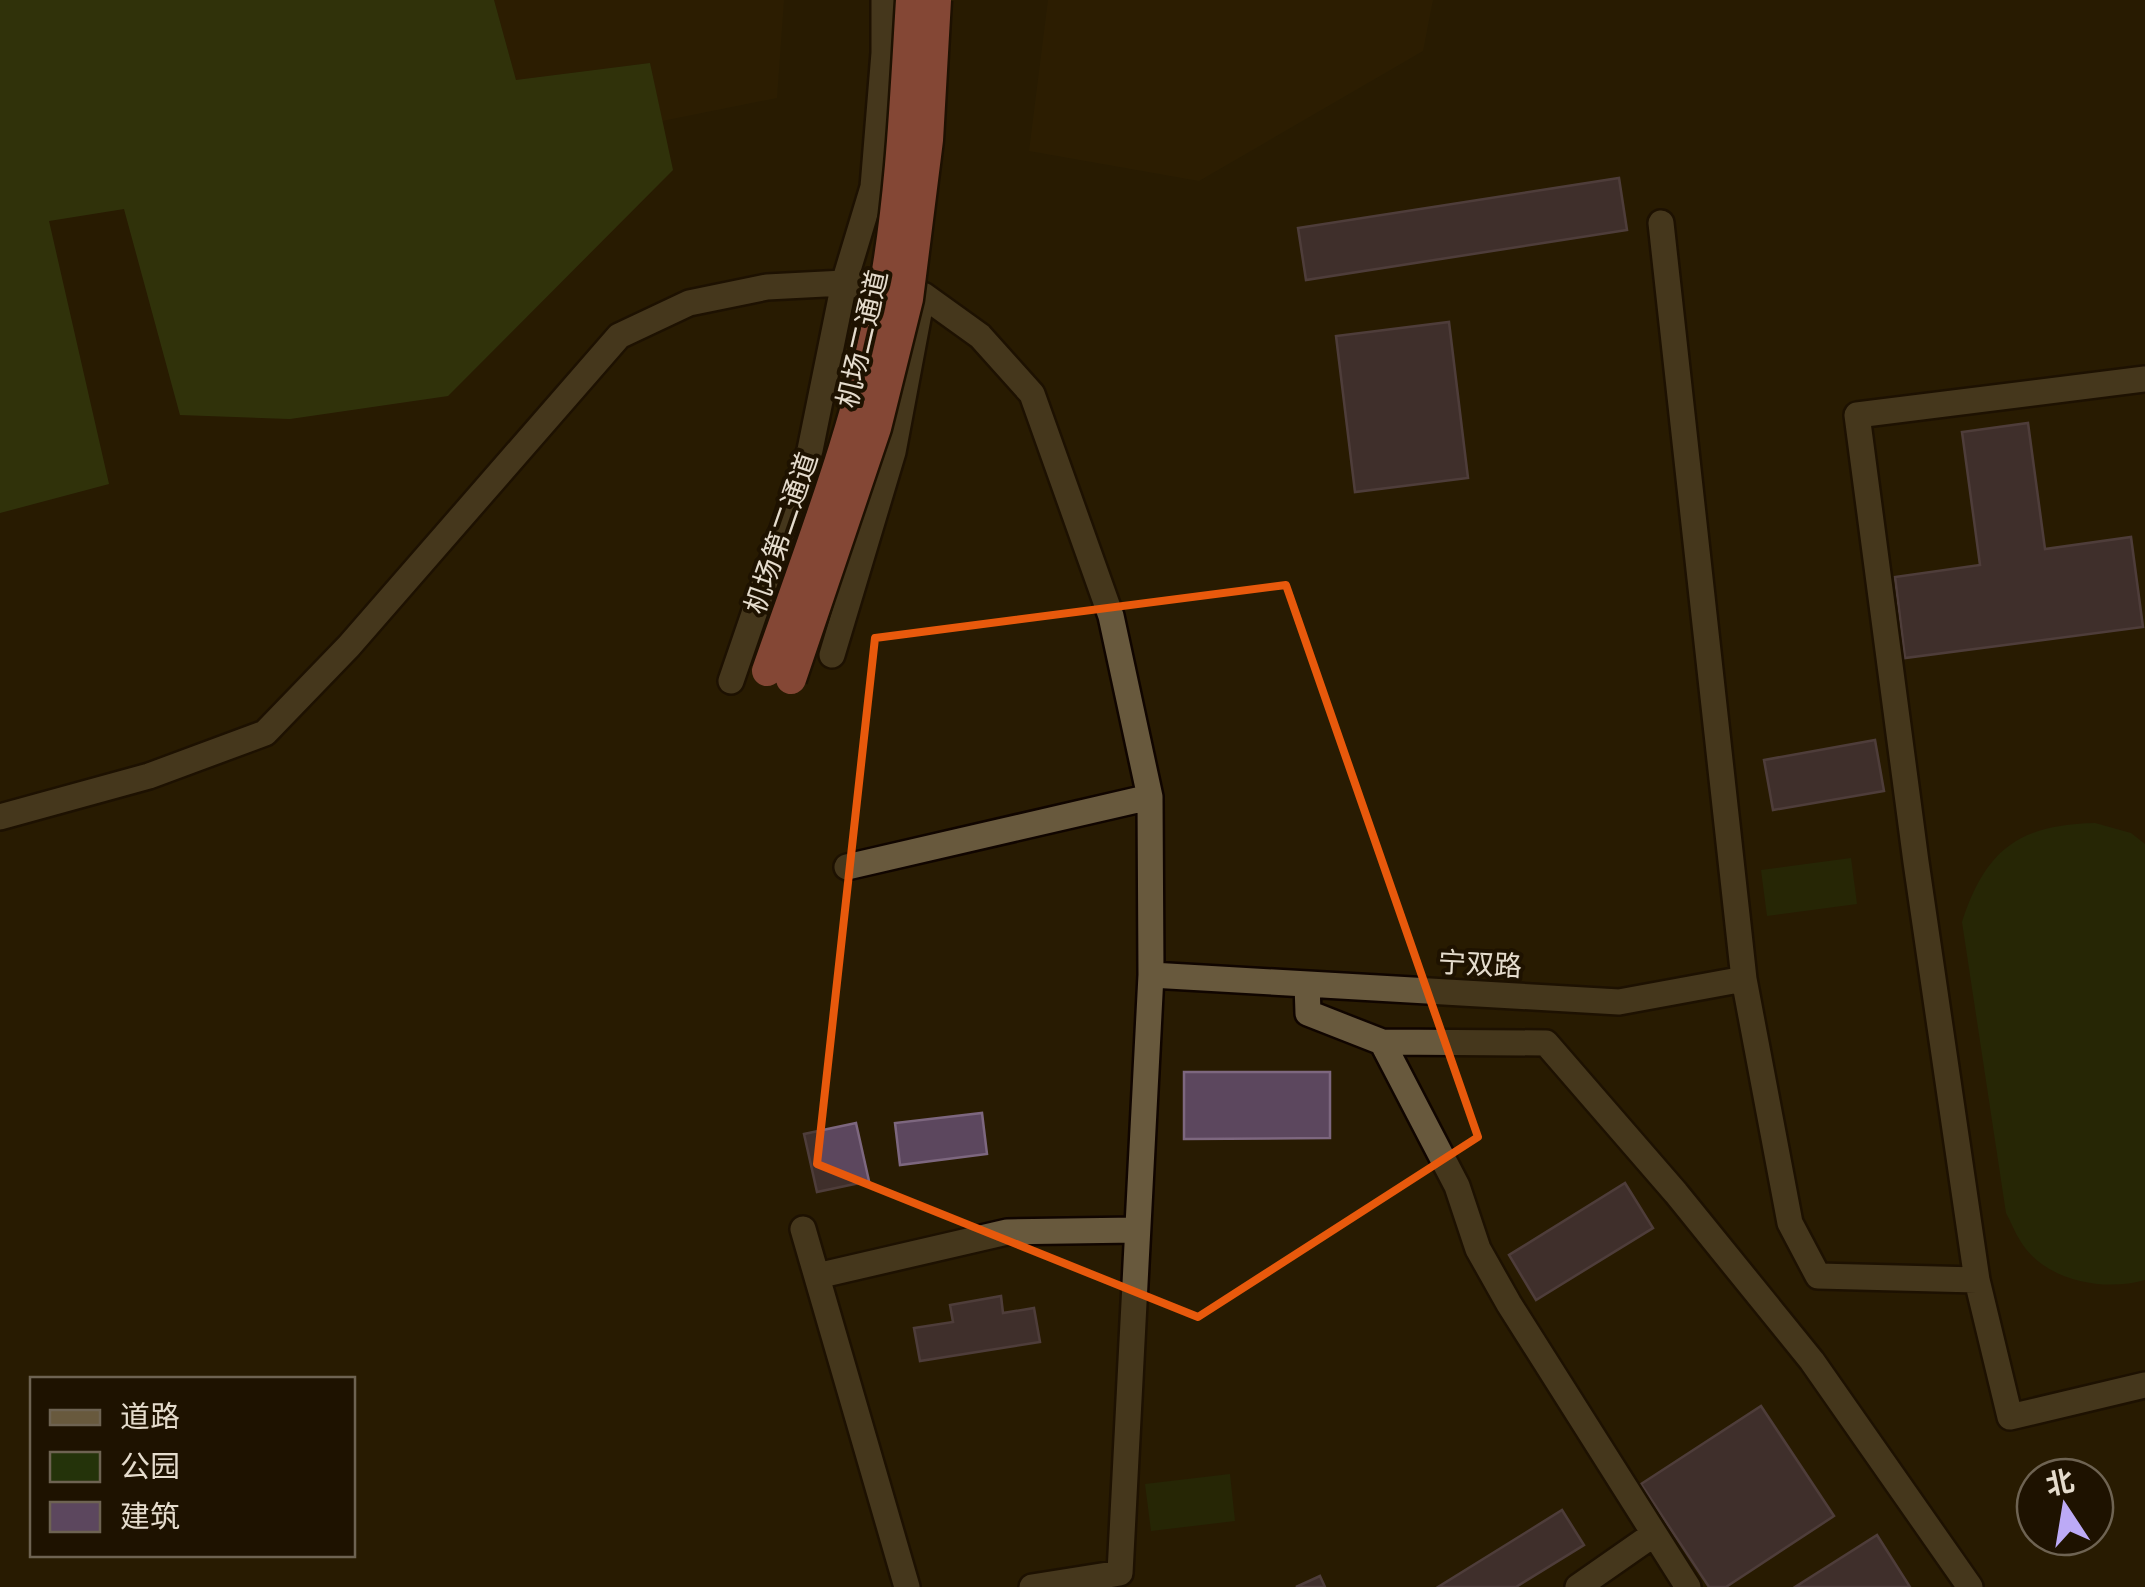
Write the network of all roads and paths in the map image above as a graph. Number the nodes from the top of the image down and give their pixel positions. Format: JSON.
{"nodes":[{"id":1,"x":884,"y":0,"type":"edge"},
{"id":2,"x":911,"y":0,"type":"edge"},
{"id":3,"x":939,"y":0,"type":"edge"},
{"id":4,"x":1662,"y":223,"type":"dead end"},
{"id":5,"x":844,"y":282,"type":"junction"},
{"id":6,"x":923,"y":295,"type":"junction"},
{"id":7,"x":2145,"y":378,"type":"edge"},
{"id":8,"x":832,"y":655,"type":"dead end"},
{"id":9,"x":779,"y":675,"type":"joint"},
{"id":10,"x":731,"y":681,"type":"dead end"},
{"id":11,"x":1150,"y":796,"type":"junction"},
{"id":12,"x":0,"y":818,"type":"edge"},
{"id":13,"x":846,"y":867,"type":"dead end"},
{"id":14,"x":1151,"y":975,"type":"junction"},
{"id":15,"x":1744,"y":979,"type":"junction"},
{"id":16,"x":1307,"y":984,"type":"junction"},
{"id":17,"x":1382,"y":1042,"type":"junction"},
{"id":18,"x":803,"y":1229,"type":"dead end"},
{"id":19,"x":1136,"y":1230,"type":"junction"},
{"id":20,"x":817,"y":1276,"type":"junction"},
{"id":21,"x":1977,"y":1280,"type":"junction"},
{"id":22,"x":2145,"y":1385,"type":"edge"},
{"id":23,"x":1654,"y":1534,"type":"junction"},
{"id":24,"x":907,"y":1587,"type":"edge"},
{"id":25,"x":1032,"y":1587,"type":"edge"},
{"id":26,"x":1578,"y":1587,"type":"edge"},
{"id":27,"x":1688,"y":1587,"type":"edge"},
{"id":28,"x":1970,"y":1587,"type":"edge"}],
"edges":[{"from":1,"to":5,"type":"street"},
{"from":2,"to":9,"type":"highway","name":"机场第二通道","bridge":true},
{"from":3,"to":6,"type":"street"},
{"from":3,"to":9,"type":"highway","name":"机场二通道","bridge":true},
{"from":4,"to":15,"type":"street"},
{"from":5,"to":6,"type":"street"},
{"from":5,"to":10,"type":"street"},
{"from":5,"to":12,"type":"street"},
{"from":6,"to":8,"type":"street"},
{"from":6,"to":11,"type":"street"},
{"from":7,"to":21,"type":"street"},
{"from":11,"to":13,"type":"street"},
{"from":11,"to":14,"type":"street"},
{"from":14,"to":16,"type":"street","name":"宁双路"},
{"from":14,"to":19,"type":"street"},
{"from":15,"to":16,"type":"street","name":"宁双路"},
{"from":15,"to":21,"type":"street"},
{"from":16,"to":17,"type":"street"},
{"from":17,"to":23,"type":"street"},
{"from":17,"to":28,"type":"street"},
{"from":18,"to":20,"type":"street"},
{"from":19,"to":20,"type":"street"},
{"from":19,"to":25,"type":"street"},
{"from":20,"to":24,"type":"street"},
{"from":21,"to":22,"type":"street"},
{"from":23,"to":26,"type":"street"},
{"from":23,"to":27,"type":"street"}]}
